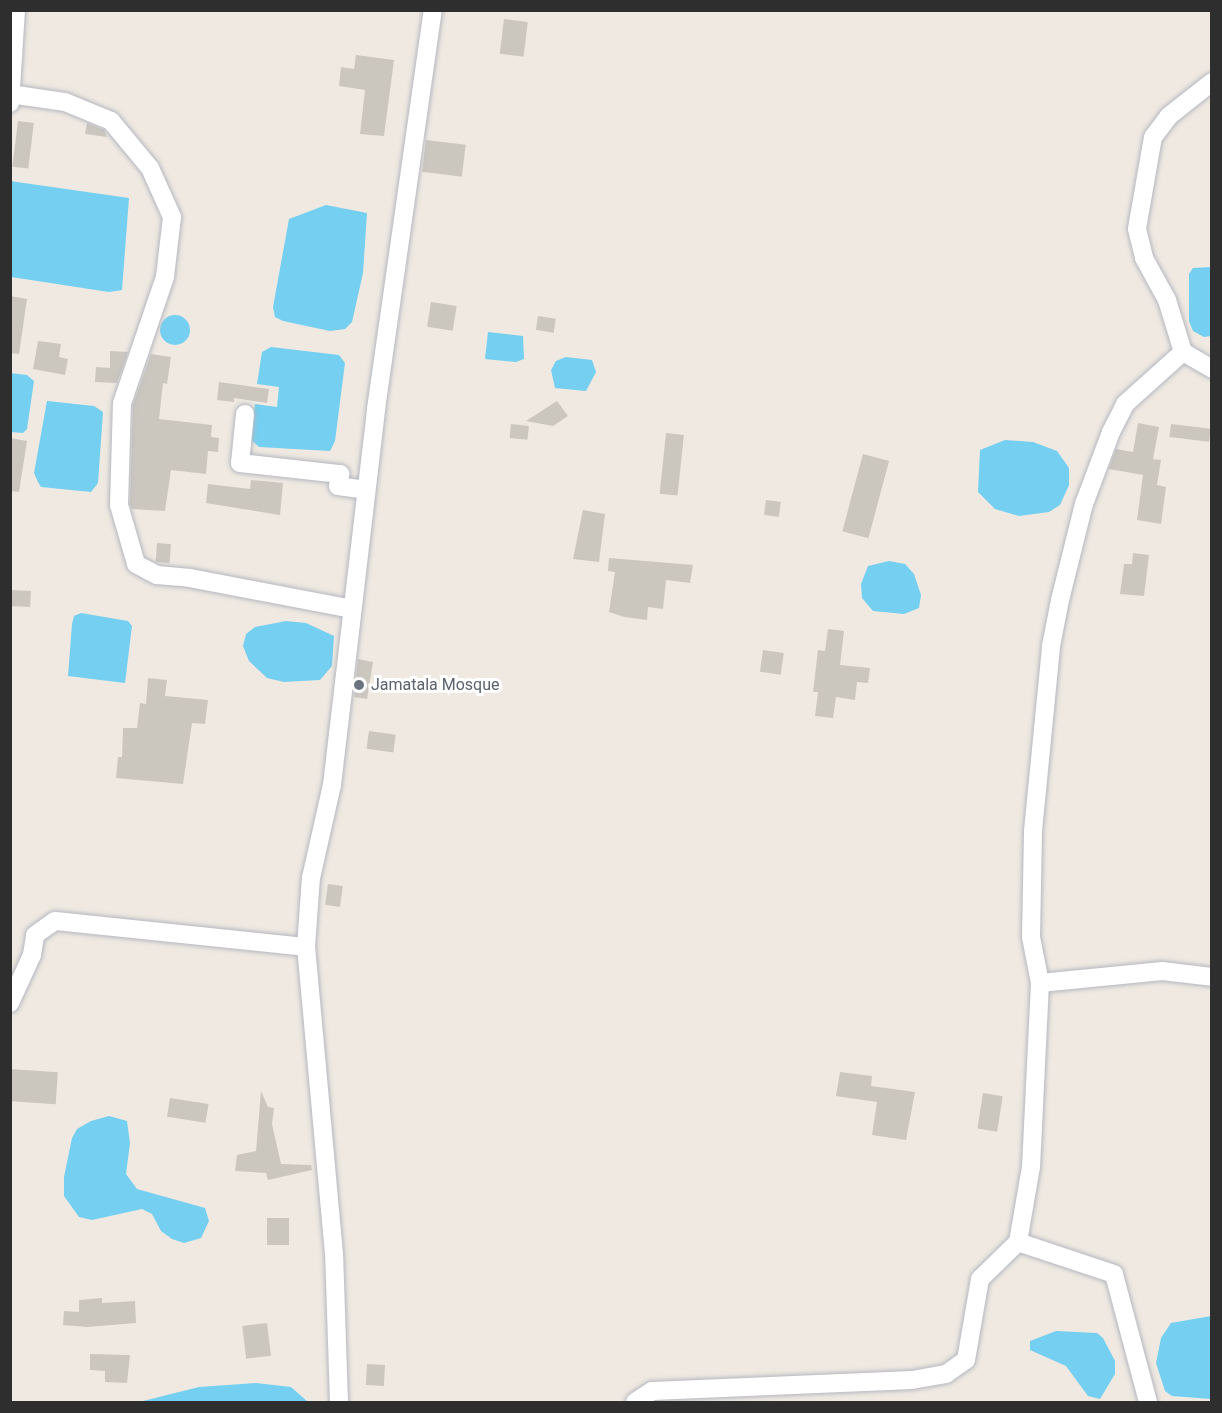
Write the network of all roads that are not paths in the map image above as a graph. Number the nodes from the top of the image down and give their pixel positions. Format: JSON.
{"nodes":[{"id":1,"x":16,"y":10,"type":"edge"},
{"id":2,"x":433,"y":10,"type":"edge"},
{"id":3,"x":1212,"y":82,"type":"edge"},
{"id":4,"x":11,"y":93,"type":"edge"},
{"id":5,"x":10,"y":103,"type":"edge"},
{"id":6,"x":1183,"y":352,"type":"junction"},
{"id":7,"x":1212,"y":369,"type":"edge"},
{"id":8,"x":245,"y":414,"type":"dead end"},
{"id":9,"x":366,"y":490,"type":"junction"},
{"id":10,"x":352,"y":609,"type":"junction"},
{"id":11,"x":306,"y":947,"type":"junction"},
{"id":12,"x":1212,"y":976,"type":"edge"},
{"id":13,"x":1040,"y":983,"type":"junction"},
{"id":14,"x":10,"y":1003,"type":"edge"},
{"id":15,"x":1018,"y":1242,"type":"junction"},
{"id":16,"x":339,"y":1402,"type":"edge"},
{"id":17,"x":635,"y":1402,"type":"edge"},
{"id":18,"x":1148,"y":1402,"type":"edge"}],
"edges":[{"from":1,"to":4,"type":"street"},
{"from":2,"to":9,"type":"street"},
{"from":3,"to":6,"type":"street"},
{"from":4,"to":5,"type":"street"},
{"from":4,"to":10,"type":"street"},
{"from":6,"to":7,"type":"street"},
{"from":6,"to":13,"type":"street"},
{"from":8,"to":9,"type":"street"},
{"from":9,"to":10,"type":"street"},
{"from":10,"to":11,"type":"street"},
{"from":11,"to":14,"type":"street"},
{"from":11,"to":16,"type":"street"},
{"from":12,"to":13,"type":"street"},
{"from":13,"to":15,"type":"street"},
{"from":15,"to":17,"type":"street"},
{"from":15,"to":18,"type":"street"}]}
